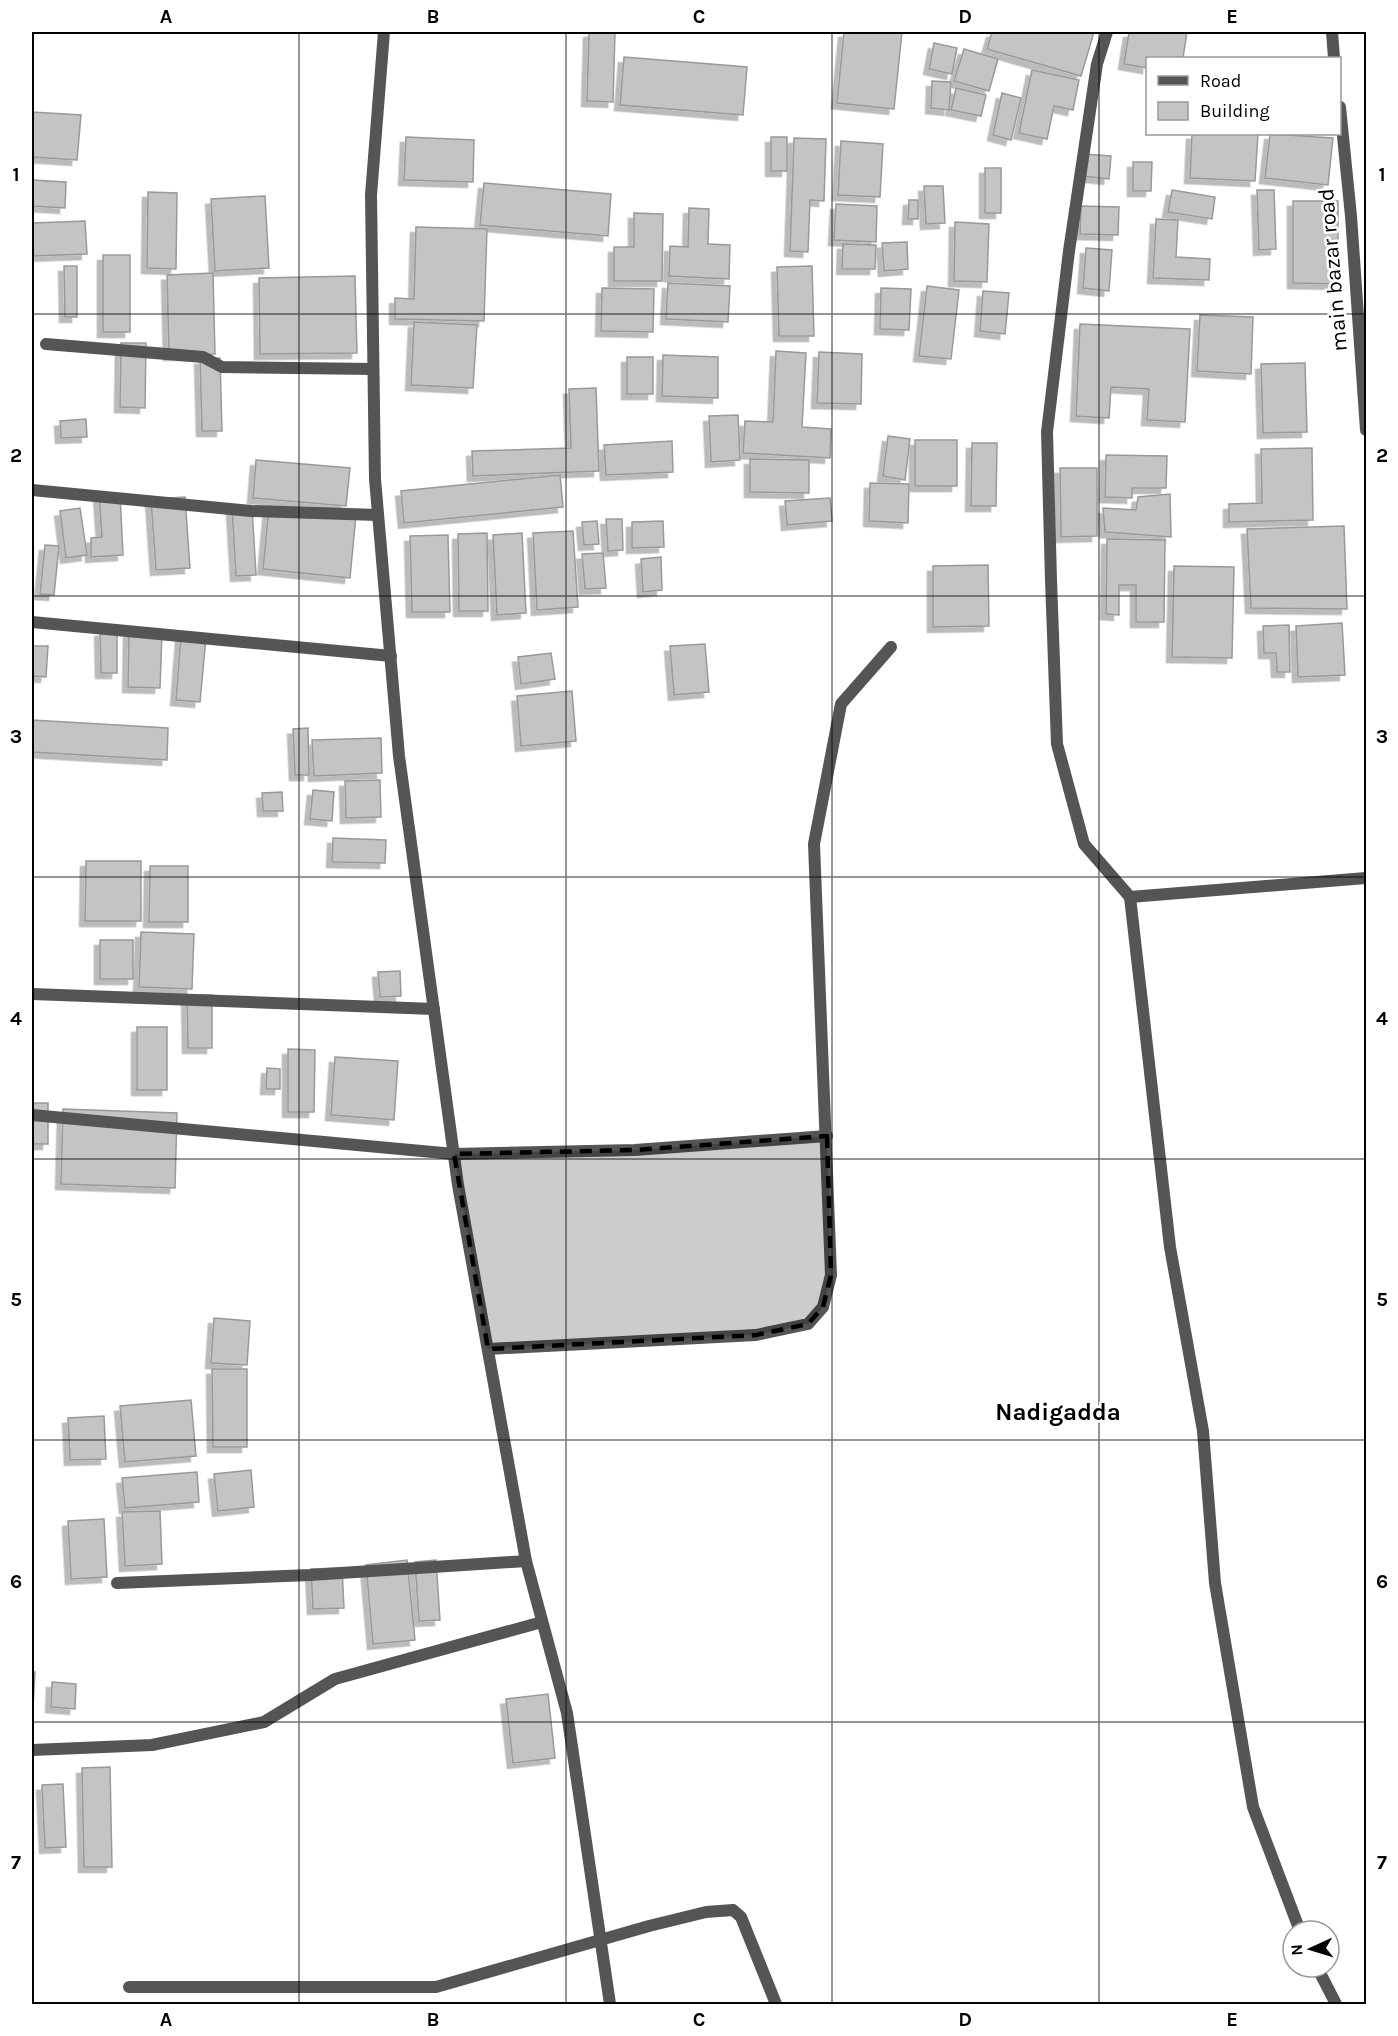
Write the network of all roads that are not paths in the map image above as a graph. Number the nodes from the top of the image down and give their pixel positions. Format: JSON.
{"nodes":[{"id":1,"x":384,"y":32,"type":"edge"},
{"id":2,"x":1107,"y":32,"type":"edge"},
{"id":3,"x":1332,"y":32,"type":"edge"},
{"id":4,"x":1334,"y":57,"type":"edge"},
{"id":5,"x":1341,"y":117,"type":"edge"},
{"id":6,"x":46,"y":344,"type":"dead end"},
{"id":7,"x":373,"y":369,"type":"junction"},
{"id":8,"x":1365,"y":380,"type":"edge"},
{"id":9,"x":1366,"y":430,"type":"edge"},
{"id":10,"x":32,"y":490,"type":"edge"},
{"id":11,"x":378,"y":515,"type":"junction"},
{"id":12,"x":32,"y":622,"type":"edge"},
{"id":13,"x":891,"y":647,"type":"dead end"},
{"id":14,"x":391,"y":656,"type":"junction"},
{"id":15,"x":1366,"y":878,"type":"edge"},
{"id":16,"x":1130,"y":897,"type":"junction"},
{"id":17,"x":32,"y":994,"type":"edge"},
{"id":18,"x":434,"y":1010,"type":"junction"},
{"id":19,"x":32,"y":1115,"type":"edge"},
{"id":20,"x":827,"y":1136,"type":"junction"},
{"id":21,"x":454,"y":1154,"type":"junction"},
{"id":22,"x":488,"y":1349,"type":"junction"},
{"id":23,"x":526,"y":1561,"type":"junction"},
{"id":24,"x":117,"y":1582,"type":"dead end"},
{"id":25,"x":542,"y":1622,"type":"junction"},
{"id":26,"x":32,"y":1750,"type":"edge"},
{"id":27,"x":1295,"y":1919,"type":"edge"},
{"id":28,"x":600,"y":1940,"type":"junction"},
{"id":29,"x":1323,"y":1979,"type":"edge"},
{"id":30,"x":129,"y":1987,"type":"dead end"},
{"id":31,"x":610,"y":2004,"type":"edge"},
{"id":32,"x":776,"y":2004,"type":"edge"},
{"id":33,"x":1336,"y":2004,"type":"edge"}],
"edges":[{"from":1,"to":7,"type":"street"},
{"from":2,"to":16,"type":"street"},
{"from":3,"to":4,"type":"street"},
{"from":5,"to":8,"type":"street","name":"main bazar road"},
{"from":6,"to":7,"type":"street"},
{"from":7,"to":11,"type":"street"},
{"from":8,"to":9,"type":"street","name":"main bazar road"},
{"from":10,"to":11,"type":"street"},
{"from":11,"to":14,"type":"street"},
{"from":12,"to":14,"type":"street"},
{"from":13,"to":20,"type":"street"},
{"from":14,"to":18,"type":"street"},
{"from":15,"to":16,"type":"street"},
{"from":16,"to":27,"type":"street"},
{"from":17,"to":18,"type":"street"},
{"from":18,"to":21,"type":"street"},
{"from":19,"to":21,"type":"street"},
{"from":20,"to":21,"type":"street"},
{"from":20,"to":22,"type":"street"},
{"from":21,"to":22,"type":"street"},
{"from":22,"to":23,"type":"street"},
{"from":23,"to":24,"type":"street"},
{"from":23,"to":25,"type":"street"},
{"from":25,"to":26,"type":"street"},
{"from":25,"to":28,"type":"street"},
{"from":28,"to":30,"type":"street"},
{"from":28,"to":31,"type":"street"},
{"from":28,"to":32,"type":"street"},
{"from":29,"to":33,"type":"street"}]}
